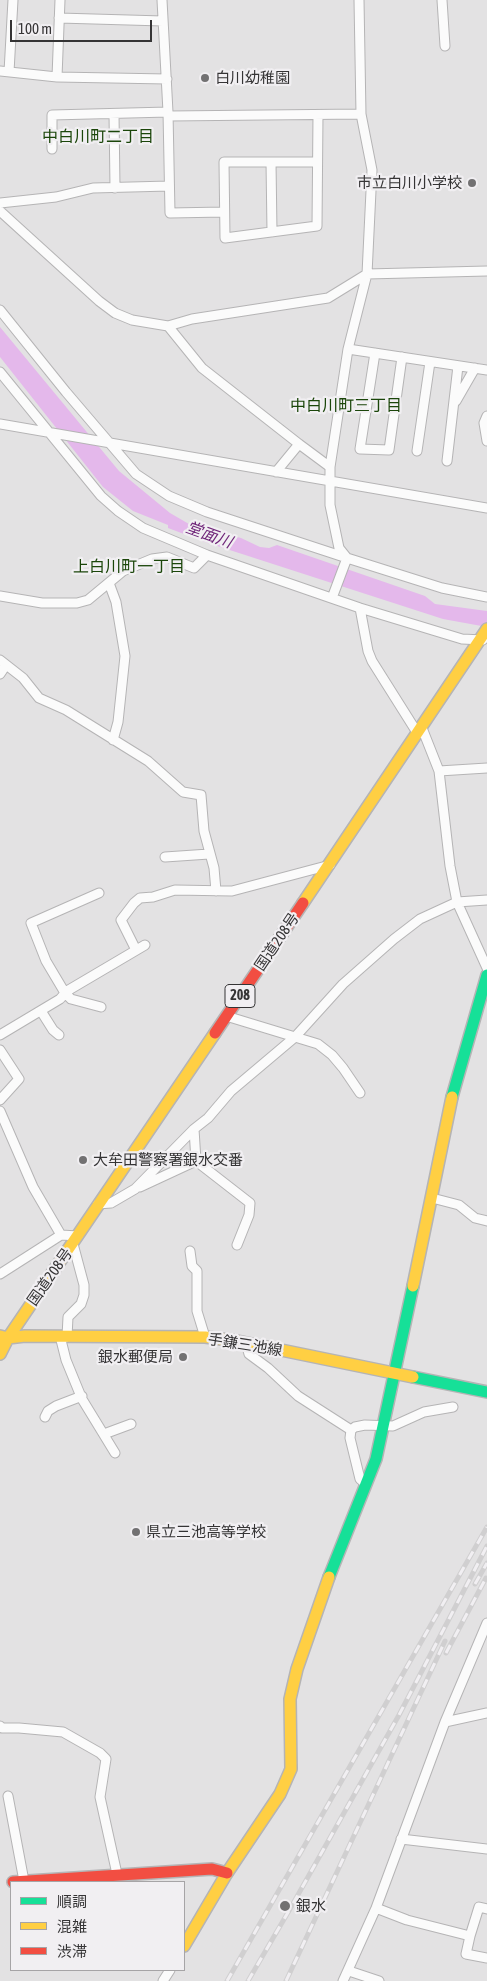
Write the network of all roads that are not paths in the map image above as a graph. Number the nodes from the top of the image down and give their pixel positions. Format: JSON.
{"nodes":[{"id":1,"x":13,"y":0,"type":"edge"},
{"id":2,"x":60,"y":0,"type":"edge"},
{"id":3,"x":162,"y":0,"type":"edge"},
{"id":4,"x":359,"y":0,"type":"edge"},
{"id":5,"x":442,"y":0,"type":"edge"},
{"id":6,"x":60,"y":18,"type":"junction"},
{"id":7,"x":163,"y":21,"type":"junction"},
{"id":8,"x":445,"y":46,"type":"dead end"},
{"id":9,"x":4,"y":72,"type":"edge"},
{"id":10,"x":58,"y":77,"type":"junction"},
{"id":11,"x":167,"y":79,"type":"junction"},
{"id":12,"x":114,"y":114,"type":"junction"},
{"id":13,"x":169,"y":114,"type":"junction"},
{"id":14,"x":361,"y":114,"type":"junction"},
{"id":15,"x":318,"y":115,"type":"junction"},
{"id":16,"x":52,"y":150,"type":"dead end"},
{"id":17,"x":270,"y":162,"type":"junction"},
{"id":18,"x":317,"y":162,"type":"junction"},
{"id":19,"x":169,"y":186,"type":"junction"},
{"id":20,"x":115,"y":188,"type":"junction"},
{"id":21,"x":0,"y":203,"type":"edge"},
{"id":22,"x":0,"y":212,"type":"edge"},
{"id":23,"x":224,"y":212,"type":"junction"},
{"id":24,"x":272,"y":232,"type":"junction"},
{"id":25,"x":487,"y":271,"type":"edge"},
{"id":26,"x":367,"y":274,"type":"junction"},
{"id":27,"x":0,"y":310,"type":"edge"},
{"id":28,"x":168,"y":326,"type":"junction"},
{"id":29,"x":348,"y":349,"type":"junction"},
{"id":30,"x":375,"y":353,"type":"junction"},
{"id":31,"x":402,"y":357,"type":"junction"},
{"id":32,"x":430,"y":362,"type":"junction"},
{"id":33,"x":458,"y":366,"type":"junction"},
{"id":34,"x":475,"y":368,"type":"junction"},
{"id":35,"x":487,"y":370,"type":"edge"},
{"id":36,"x":0,"y":372,"type":"edge"},
{"id":37,"x":454,"y":406,"type":"junction"},
{"id":38,"x":487,"y":416,"type":"edge"},
{"id":39,"x":0,"y":424,"type":"edge"},
{"id":40,"x":51,"y":433,"type":"junction"},
{"id":41,"x":487,"y":441,"type":"edge"},
{"id":42,"x":106,"y":442,"type":"junction"},
{"id":43,"x":299,"y":444,"type":"junction"},
{"id":44,"x":417,"y":451,"type":"dead end"},
{"id":45,"x":447,"y":462,"type":"dead end"},
{"id":46,"x":330,"y":467,"type":"junction"},
{"id":47,"x":276,"y":472,"type":"junction"},
{"id":48,"x":330,"y":482,"type":"junction"},
{"id":49,"x":487,"y":508,"type":"edge"},
{"id":50,"x":207,"y":556,"type":"junction"},
{"id":51,"x":347,"y":558,"type":"junction"},
{"id":52,"x":109,"y":583,"type":"junction"},
{"id":53,"x":0,"y":596,"type":"edge"},
{"id":54,"x":487,"y":597,"type":"edge"},
{"id":55,"x":332,"y":598,"type":"junction"},
{"id":56,"x":360,"y":608,"type":"junction"},
{"id":57,"x":485,"y":636,"type":"edge"},
{"id":58,"x":3,"y":662,"type":"edge"},
{"id":59,"x":0,"y":674,"type":"edge"},
{"id":60,"x":420,"y":731,"type":"junction"},
{"id":61,"x":113,"y":740,"type":"junction"},
{"id":62,"x":487,"y":768,"type":"edge"},
{"id":63,"x":439,"y":771,"type":"junction"},
{"id":64,"x":209,"y":854,"type":"junction"},
{"id":65,"x":165,"y":857,"type":"dead end"},
{"id":66,"x":330,"y":865,"type":"junction"},
{"id":67,"x":216,"y":891,"type":"junction"},
{"id":68,"x":99,"y":893,"type":"dead end"},
{"id":69,"x":487,"y":900,"type":"edge"},
{"id":70,"x":458,"y":902,"type":"junction"},
{"id":71,"x":145,"y":945,"type":"dead end"},
{"id":72,"x":136,"y":950,"type":"junction"},
{"id":73,"x":487,"y":968,"type":"edge"},
{"id":74,"x":487,"y":975,"type":"edge"},
{"id":75,"x":65,"y":994,"type":"junction"},
{"id":76,"x":101,"y":1007,"type":"dead end"},
{"id":77,"x":41,"y":1010,"type":"junction"},
{"id":78,"x":226,"y":1016,"type":"junction"},
{"id":79,"x":0,"y":1035,"type":"edge"},
{"id":80,"x":59,"y":1035,"type":"dead end"},
{"id":81,"x":295,"y":1037,"type":"junction"},
{"id":82,"x":0,"y":1050,"type":"edge"},
{"id":83,"x":360,"y":1093,"type":"dead end"},
{"id":84,"x":0,"y":1100,"type":"edge"},
{"id":85,"x":0,"y":1111,"type":"edge"},
{"id":86,"x":194,"y":1129,"type":"junction"},
{"id":87,"x":196,"y":1160,"type":"junction"},
{"id":88,"x":135,"y":1189,"type":"junction"},
{"id":89,"x":432,"y":1198,"type":"junction"},
{"id":90,"x":98,"y":1204,"type":"junction"},
{"id":91,"x":487,"y":1221,"type":"edge"},
{"id":92,"x":61,"y":1235,"type":"junction"},
{"id":93,"x":76,"y":1240,"type":"junction"},
{"id":94,"x":237,"y":1245,"type":"dead end"},
{"id":95,"x":190,"y":1252,"type":"dead end"},
{"id":96,"x":0,"y":1274,"type":"edge"},
{"id":97,"x":63,"y":1336,"type":"junction"},
{"id":98,"x":4,"y":1337,"type":"edge"},
{"id":99,"x":206,"y":1338,"type":"junction"},
{"id":100,"x":246,"y":1343,"type":"junction"},
{"id":101,"x":0,"y":1354,"type":"edge"},
{"id":102,"x":396,"y":1374,"type":"junction"},
{"id":103,"x":487,"y":1392,"type":"edge"},
{"id":104,"x":82,"y":1396,"type":"junction"},
{"id":105,"x":453,"y":1407,"type":"dead end"},
{"id":106,"x":45,"y":1418,"type":"dead end"},
{"id":107,"x":131,"y":1424,"type":"dead end"},
{"id":108,"x":384,"y":1425,"type":"junction"},
{"id":109,"x":351,"y":1430,"type":"junction"},
{"id":110,"x":104,"y":1434,"type":"junction"},
{"id":111,"x":115,"y":1453,"type":"dead end"},
{"id":112,"x":366,"y":1484,"type":"junction"},
{"id":113,"x":487,"y":1623,"type":"edge"},
{"id":114,"x":487,"y":1713,"type":"edge"},
{"id":115,"x":445,"y":1722,"type":"junction"},
{"id":116,"x":0,"y":1726,"type":"edge"},
{"id":117,"x":8,"y":1796,"type":"dead end"},
{"id":118,"x":401,"y":1840,"type":"junction"},
{"id":119,"x":487,"y":1849,"type":"edge"},
{"id":120,"x":227,"y":1873,"type":"junction"},
{"id":121,"x":121,"y":1877,"type":"edge"},
{"id":122,"x":16,"y":1881,"type":"edge"},
{"id":123,"x":37,"y":1881,"type":"edge"},
{"id":124,"x":376,"y":1908,"type":"junction"},
{"id":125,"x":487,"y":1909,"type":"edge"},
{"id":126,"x":470,"y":1936,"type":"junction"},
{"id":127,"x":185,"y":1944,"type":"edge"},
{"id":128,"x":487,"y":1958,"type":"edge"},
{"id":129,"x":349,"y":1971,"type":"junction"},
{"id":130,"x":343,"y":1981,"type":"edge"},
{"id":131,"x":379,"y":1981,"type":"edge"}],
"edges":[{"from":1,"to":9,"type":"street"},
{"from":2,"to":6,"type":"street"},
{"from":3,"to":7,"type":"street"},
{"from":4,"to":14,"type":"street"},
{"from":5,"to":8,"type":"street"},
{"from":6,"to":7,"type":"street"},
{"from":6,"to":10,"type":"street"},
{"from":7,"to":11,"type":"street"},
{"from":9,"to":10,"type":"street"},
{"from":10,"to":11,"type":"street"},
{"from":11,"to":13,"type":"street"},
{"from":12,"to":13,"type":"street"},
{"from":12,"to":16,"type":"street"},
{"from":12,"to":20,"type":"street"},
{"from":13,"to":15,"type":"street"},
{"from":13,"to":19,"type":"street"},
{"from":14,"to":15,"type":"street"},
{"from":14,"to":26,"type":"street"},
{"from":15,"to":18,"type":"street"},
{"from":17,"to":18,"type":"street"},
{"from":17,"to":23,"type":"street"},
{"from":17,"to":24,"type":"street"},
{"from":18,"to":24,"type":"street"},
{"from":19,"to":20,"type":"street"},
{"from":19,"to":23,"type":"street"},
{"from":20,"to":21,"type":"street"},
{"from":22,"to":28,"type":"street"},
{"from":23,"to":24,"type":"street"},
{"from":25,"to":26,"type":"street"},
{"from":26,"to":28,"type":"street"},
{"from":26,"to":29,"type":"street"},
{"from":27,"to":42,"type":"street"},
{"from":28,"to":43,"type":"street"},
{"from":29,"to":30,"type":"street"},
{"from":29,"to":46,"type":"street"},
{"from":30,"to":31,"type":"street"},
{"from":30,"to":31,"type":"street"},
{"from":31,"to":32,"type":"street"},
{"from":32,"to":33,"type":"street"},
{"from":32,"to":44,"type":"street"},
{"from":33,"to":34,"type":"street"},
{"from":33,"to":37,"type":"street"},
{"from":34,"to":35,"type":"street"},
{"from":34,"to":37,"type":"street"},
{"from":36,"to":40,"type":"street"},
{"from":37,"to":45,"type":"street"},
{"from":38,"to":41,"type":"street"},
{"from":39,"to":40,"type":"street"},
{"from":40,"to":42,"type":"street"},
{"from":40,"to":50,"type":"street"},
{"from":42,"to":47,"type":"street"},
{"from":42,"to":51,"type":"street"},
{"from":43,"to":46,"type":"street"},
{"from":43,"to":47,"type":"street"},
{"from":46,"to":48,"type":"street"},
{"from":47,"to":48,"type":"street"},
{"from":48,"to":49,"type":"street"},
{"from":48,"to":51,"type":"street"},
{"from":50,"to":52,"type":"street"},
{"from":50,"to":55,"type":"street"},
{"from":51,"to":54,"type":"street"},
{"from":51,"to":55,"type":"street"},
{"from":52,"to":53,"type":"street"},
{"from":52,"to":61,"type":"street"},
{"from":55,"to":56,"type":"street"},
{"from":56,"to":57,"type":"street"},
{"from":56,"to":60,"type":"street"},
{"from":57,"to":60,"type":"main road","name":"国道208号","number":"208"},
{"from":58,"to":59,"type":"street"},
{"from":58,"to":61,"type":"street"},
{"from":60,"to":63,"type":"street"},
{"from":60,"to":66,"type":"main road","name":"国道208号","number":"208"},
{"from":61,"to":64,"type":"street"},
{"from":62,"to":63,"type":"street"},
{"from":63,"to":70,"type":"street"},
{"from":64,"to":65,"type":"street"},
{"from":64,"to":67,"type":"street"},
{"from":66,"to":67,"type":"street"},
{"from":66,"to":78,"type":"main road","name":"国道208号","number":"208"},
{"from":67,"to":72,"type":"street"},
{"from":68,"to":75,"type":"street"},
{"from":69,"to":70,"type":"street"},
{"from":70,"to":73,"type":"street"},
{"from":70,"to":81,"type":"street"},
{"from":71,"to":72,"type":"street"},
{"from":72,"to":75,"type":"street"},
{"from":74,"to":89,"type":"main road"},
{"from":75,"to":76,"type":"street"},
{"from":75,"to":77,"type":"street"},
{"from":77,"to":79,"type":"street"},
{"from":77,"to":80,"type":"street"},
{"from":78,"to":81,"type":"street"},
{"from":78,"to":90,"type":"main road","name":"国道208号","number":"208"},
{"from":81,"to":83,"type":"street"},
{"from":81,"to":86,"type":"street"},
{"from":82,"to":84,"type":"street"},
{"from":85,"to":92,"type":"street"},
{"from":86,"to":87,"type":"street"},
{"from":86,"to":88,"type":"street"},
{"from":87,"to":88,"type":"street"},
{"from":87,"to":94,"type":"street"},
{"from":88,"to":90,"type":"street"},
{"from":89,"to":91,"type":"street"},
{"from":89,"to":102,"type":"main road"},
{"from":90,"to":93,"type":"main road","name":"国道208号","number":"208"},
{"from":92,"to":93,"type":"street"},
{"from":92,"to":96,"type":"street"},
{"from":93,"to":97,"type":"street"},
{"from":93,"to":98,"type":"main road","name":"国道208号","number":"208"},
{"from":95,"to":99,"type":"street"},
{"from":97,"to":98,"type":"main road","name":"手鎌三池線"},
{"from":97,"to":99,"type":"main road","name":"手鎌三池線"},
{"from":97,"to":104,"type":"street"},
{"from":98,"to":101,"type":"main road","name":"国道208号","number":"208"},
{"from":99,"to":100,"type":"main road","name":"手鎌三池線"},
{"from":100,"to":102,"type":"main road","name":"手鎌三池線"},
{"from":100,"to":109,"type":"street"},
{"from":102,"to":103,"type":"main road","name":"手鎌三池線"},
{"from":102,"to":108,"type":"main road"},
{"from":104,"to":106,"type":"street"},
{"from":104,"to":110,"type":"street"},
{"from":105,"to":108,"type":"street"},
{"from":107,"to":110,"type":"street"},
{"from":108,"to":109,"type":"street"},
{"from":108,"to":112,"type":"main road"},
{"from":109,"to":112,"type":"street"},
{"from":110,"to":111,"type":"street"},
{"from":112,"to":120,"type":"main road"},
{"from":113,"to":115,"type":"street"},
{"from":114,"to":115,"type":"street"},
{"from":115,"to":118,"type":"street"},
{"from":116,"to":121,"type":"street"},
{"from":117,"to":122,"type":"street"},
{"from":118,"to":119,"type":"street"},
{"from":118,"to":124,"type":"street"},
{"from":120,"to":121,"type":"main road"},
{"from":120,"to":127,"type":"main road"},
{"from":121,"to":123,"type":"main road"},
{"from":124,"to":126,"type":"street"},
{"from":124,"to":129,"type":"street"},
{"from":125,"to":126,"type":"street"},
{"from":126,"to":128,"type":"street"},
{"from":129,"to":130,"type":"street"},
{"from":129,"to":131,"type":"street"}]}
